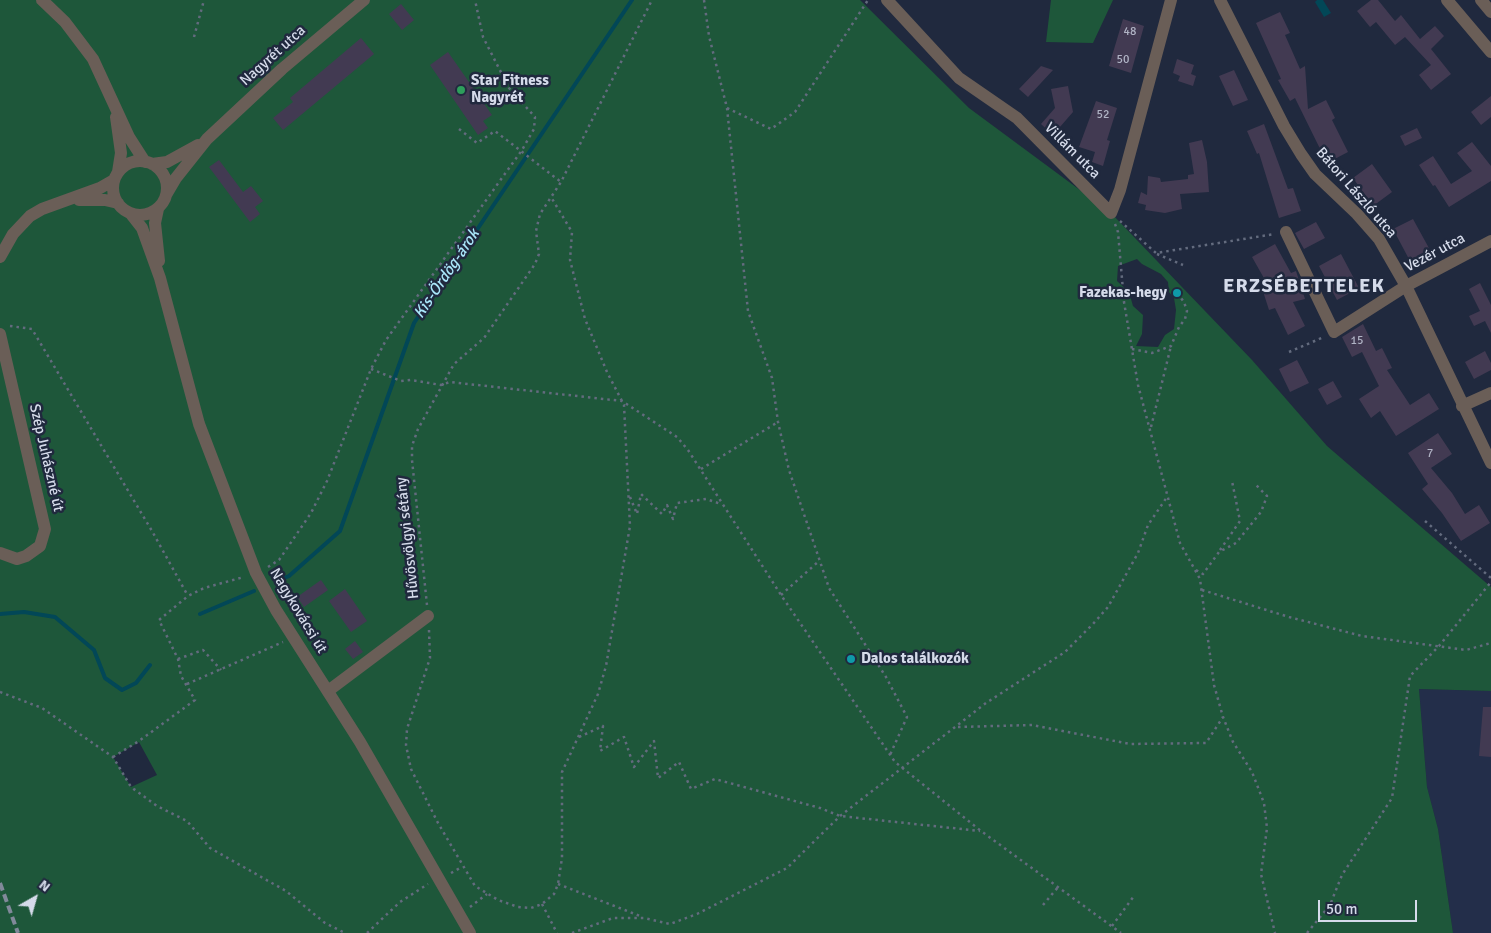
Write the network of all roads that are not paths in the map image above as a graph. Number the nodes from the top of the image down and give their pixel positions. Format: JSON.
{"nodes":[{"id":1,"x":42,"y":0,"type":"edge"},
{"id":2,"x":364,"y":0,"type":"edge"},
{"id":3,"x":887,"y":0,"type":"edge"},
{"id":4,"x":1171,"y":0,"type":"edge"},
{"id":5,"x":1220,"y":0,"type":"edge"},
{"id":6,"x":1447,"y":0,"type":"edge"},
{"id":7,"x":1482,"y":0,"type":"edge"},
{"id":8,"x":1491,"y":12,"type":"edge"},
{"id":9,"x":1491,"y":52,"type":"edge"},
{"id":10,"x":114,"y":105,"type":"junction"},
{"id":11,"x":207,"y":139,"type":"junction"},
{"id":12,"x":149,"y":163,"type":"junction"},
{"id":13,"x":116,"y":176,"type":"junction"},
{"id":14,"x":166,"y":195,"type":"junction"},
{"id":15,"x":71,"y":200,"type":"junction"},
{"id":16,"x":118,"y":203,"type":"junction"},
{"id":17,"x":158,"y":209,"type":"junction"},
{"id":18,"x":131,"y":214,"type":"junction"},
{"id":19,"x":1286,"y":232,"type":"dead end"},
{"id":20,"x":1491,"y":241,"type":"edge"},
{"id":21,"x":0,"y":257,"type":"edge"},
{"id":22,"x":160,"y":278,"type":"junction"},
{"id":23,"x":1406,"y":286,"type":"junction"},
{"id":24,"x":4,"y":330,"type":"edge"},
{"id":25,"x":1491,"y":393,"type":"edge"},
{"id":26,"x":1462,"y":406,"type":"junction"},
{"id":27,"x":1491,"y":463,"type":"edge"},
{"id":28,"x":0,"y":553,"type":"edge"},
{"id":29,"x":428,"y":616,"type":"road end"},
{"id":30,"x":328,"y":691,"type":"junction"},
{"id":31,"x":470,"y":933,"type":"edge"}],
"edges":[{"from":1,"to":10,"type":"street"},
{"from":2,"to":11,"type":"street","name":"Nagyrét utca"},
{"from":3,"to":4,"type":"street","name":"Villám utca"},
{"from":5,"to":23,"type":"street","name":"Bátori László utca"},
{"from":6,"to":9,"type":"street"},
{"from":7,"to":8,"type":"street"},
{"from":10,"to":12,"type":"street"},
{"from":10,"to":13,"type":"street"},
{"from":11,"to":12,"type":"street","name":"Nagyrét utca"},
{"from":11,"to":14,"type":"street","name":"Nagyrét utca"},
{"from":12,"to":13,"type":"street"},
{"from":12,"to":14,"type":"street"},
{"from":13,"to":15,"type":"street"},
{"from":13,"to":16,"type":"street"},
{"from":14,"to":17,"type":"street"},
{"from":15,"to":16,"type":"street"},
{"from":15,"to":21,"type":"street"},
{"from":16,"to":18,"type":"street"},
{"from":17,"to":18,"type":"street"},
{"from":17,"to":22,"type":"street","name":"Nagykovácsi út"},
{"from":18,"to":22,"type":"street","name":"Nagykovácsi út"},
{"from":19,"to":23,"type":"street","name":"Vezér utca"},
{"from":20,"to":23,"type":"street","name":"Vezér utca"},
{"from":22,"to":30,"type":"street","name":"Nagykovácsi út"},
{"from":23,"to":26,"type":"street","name":"Bátori László utca"},
{"from":24,"to":28,"type":"street","name":"Szép Juhászné út"},
{"from":25,"to":26,"type":"street"},
{"from":26,"to":27,"type":"street","name":"Bátori László utca"},
{"from":29,"to":30,"type":"street"},
{"from":30,"to":31,"type":"street","name":"Nagykovácsi út"}]}
